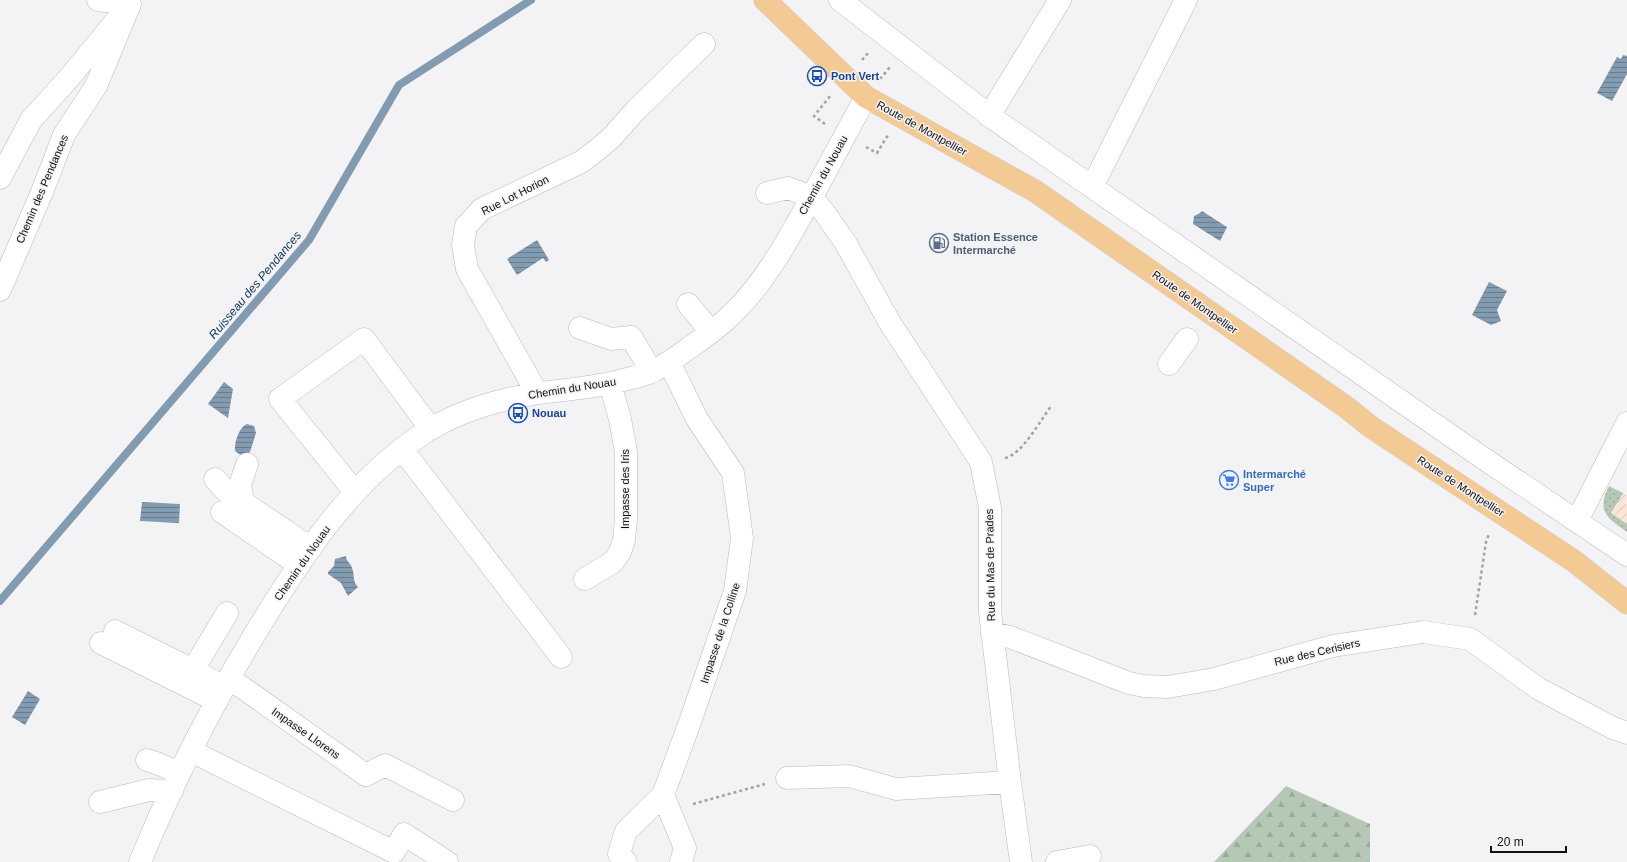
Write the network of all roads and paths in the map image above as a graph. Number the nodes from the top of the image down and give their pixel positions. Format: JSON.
{"nodes":[{"id":1,"x":98,"y":0,"type":"edge"},
{"id":2,"x":765,"y":0,"type":"edge"},
{"id":3,"x":840,"y":0,"type":"edge"},
{"id":4,"x":1060,"y":0,"type":"edge"},
{"id":5,"x":1186,"y":0,"type":"edge"},
{"id":6,"x":132,"y":2,"type":"edge"},
{"id":7,"x":704,"y":44,"type":"dead end"},
{"id":8,"x":866,"y":97,"type":"junction"},
{"id":9,"x":989,"y":116,"type":"junction"},
{"id":10,"x":31,"y":120,"type":"junction"},
{"id":11,"x":0,"y":150,"type":"edge"},
{"id":12,"x":0,"y":178,"type":"edge"},
{"id":13,"x":1092,"y":187,"type":"junction"},
{"id":14,"x":767,"y":193,"type":"dead end"},
{"id":15,"x":811,"y":197,"type":"junction"},
{"id":16,"x":0,"y":290,"type":"edge"},
{"id":17,"x":688,"y":304,"type":"dead end"},
{"id":18,"x":580,"y":328,"type":"dead end"},
{"id":19,"x":711,"y":332,"type":"junction"},
{"id":20,"x":1187,"y":339,"type":"dead end"},
{"id":21,"x":1169,"y":364,"type":"dead end"},
{"id":22,"x":660,"y":367,"type":"junction"},
{"id":23,"x":610,"y":383,"type":"junction"},
{"id":24,"x":537,"y":393,"type":"junction"},
{"id":25,"x":1052,"y":405,"type":"dead end"},
{"id":26,"x":1627,"y":423,"type":"edge"},
{"id":27,"x":431,"y":429,"type":"junction"},
{"id":28,"x":402,"y":449,"type":"junction"},
{"id":29,"x":981,"y":462,"type":"junction"},
{"id":30,"x":247,"y":464,"type":"dead end"},
{"id":31,"x":215,"y":479,"type":"dead end"},
{"id":32,"x":355,"y":492,"type":"junction"},
{"id":33,"x":243,"y":502,"type":"junction"},
{"id":34,"x":1498,"y":510,"type":"junction"},
{"id":35,"x":222,"y":512,"type":"dead end"},
{"id":36,"x":1577,"y":521,"type":"junction"},
{"id":37,"x":311,"y":548,"type":"junction"},
{"id":38,"x":1627,"y":555,"type":"edge"},
{"id":39,"x":299,"y":565,"type":"junction"},
{"id":40,"x":585,"y":579,"type":"dead end"},
{"id":41,"x":1627,"y":603,"type":"edge"},
{"id":42,"x":227,"y":613,"type":"dead end"},
{"id":43,"x":992,"y":633,"type":"junction"},
{"id":44,"x":1470,"y":639,"type":"junction"},
{"id":45,"x":561,"y":657,"type":"dead end"},
{"id":46,"x":193,"y":670,"type":"junction"},
{"id":47,"x":224,"y":689,"type":"junction"},
{"id":48,"x":1627,"y":733,"type":"edge"},
{"id":49,"x":190,"y":751,"type":"junction"},
{"id":50,"x":147,"y":760,"type":"dead end"},
{"id":51,"x":787,"y":778,"type":"joint"},
{"id":52,"x":176,"y":782,"type":"junction"},
{"id":53,"x":1010,"y":782,"type":"junction"},
{"id":54,"x":454,"y":800,"type":"dead end"},
{"id":55,"x":100,"y":802,"type":"dead end"},
{"id":56,"x":667,"y":805,"type":"junction"},
{"id":57,"x":1090,"y":856,"type":"dead end"},
{"id":58,"x":140,"y":862,"type":"edge"},
{"id":59,"x":447,"y":862,"type":"edge"},
{"id":60,"x":626,"y":862,"type":"edge"},
{"id":61,"x":680,"y":862,"type":"edge"},
{"id":62,"x":1021,"y":862,"type":"edge"},
{"id":63,"x":1057,"y":862,"type":"edge"}],
"edges":[{"from":1,"to":6,"type":"street"},
{"from":2,"to":8,"type":"main road","name":"Route de Montpellier"},
{"from":3,"to":9,"type":"street"},
{"from":4,"to":9,"type":"street"},
{"from":5,"to":13,"type":"street"},
{"from":6,"to":10,"type":"street"},
{"from":6,"to":16,"type":"street","name":"Chemin des Pendances"},
{"from":7,"to":24,"type":"street","name":"Rue Lot Horion"},
{"from":8,"to":15,"type":"street","name":"Chemin du Nouau"},
{"from":8,"to":34,"type":"main road","name":"Route de Montpellier"},
{"from":9,"to":13,"type":"street"},
{"from":10,"to":11,"type":"street"},
{"from":10,"to":12,"type":"street"},
{"from":13,"to":36,"type":"street"},
{"from":14,"to":15,"type":"street"},
{"from":15,"to":19,"type":"street","name":"Chemin du Nouau"},
{"from":15,"to":29,"type":"street","name":"Rue du Mas de Prades"},
{"from":17,"to":19,"type":"street"},
{"from":18,"to":22,"type":"street","name":"Impasse de la Colline"},
{"from":19,"to":22,"type":"street","name":"Chemin du Nouau"},
{"from":20,"to":21,"type":"street"},
{"from":22,"to":23,"type":"street","name":"Chemin du Nouau"},
{"from":22,"to":56,"type":"street","name":"Impasse de la Colline"},
{"from":23,"to":24,"type":"street","name":"Chemin du Nouau"},
{"from":23,"to":40,"type":"street","name":"Impasse des Iris"},
{"from":24,"to":27,"type":"street","name":"Chemin du Nouau"},
{"from":25,"to":29,"type":"path"},
{"from":26,"to":36,"type":"street"},
{"from":27,"to":28,"type":"street","name":"Chemin du Nouau"},
{"from":27,"to":32,"type":"street"},
{"from":28,"to":32,"type":"street","name":"Chemin du Nouau"},
{"from":28,"to":45,"type":"street"},
{"from":29,"to":43,"type":"street","name":"Rue du Mas de Prades"},
{"from":30,"to":33,"type":"street"},
{"from":31,"to":33,"type":"street"},
{"from":32,"to":37,"type":"street","name":"Chemin du Nouau"},
{"from":33,"to":37,"type":"street"},
{"from":34,"to":41,"type":"main road","name":"Route de Montpellier"},
{"from":34,"to":44,"type":"path"},
{"from":35,"to":39,"type":"street"},
{"from":36,"to":38,"type":"street"},
{"from":37,"to":39,"type":"street","name":"Chemin du Nouau"},
{"from":39,"to":47,"type":"street","name":"Chemin du Nouau"},
{"from":42,"to":46,"type":"street"},
{"from":43,"to":44,"type":"street","name":"Rue des Cerisiers"},
{"from":43,"to":53,"type":"street","name":"Rue du Mas de Prades"},
{"from":44,"to":48,"type":"street","name":"Rue des Cerisiers"},
{"from":46,"to":47,"type":"street"},
{"from":46,"to":47,"type":"street"},
{"from":47,"to":49,"type":"street","name":"Chemin du Nouau"},
{"from":47,"to":54,"type":"street","name":"Impasse Llorens"},
{"from":49,"to":52,"type":"street","name":"Chemin du Nouau"},
{"from":49,"to":59,"type":"street"},
{"from":50,"to":52,"type":"street"},
{"from":51,"to":53,"type":"street"},
{"from":51,"to":56,"type":"path"},
{"from":52,"to":55,"type":"street"},
{"from":52,"to":58,"type":"street","name":"Chemin du Nouau"},
{"from":53,"to":62,"type":"street","name":"Rue du Mas de Prades"},
{"from":56,"to":60,"type":"street","name":"Impasse de la Colline"},
{"from":56,"to":61,"type":"street"},
{"from":57,"to":63,"type":"street"}]}
